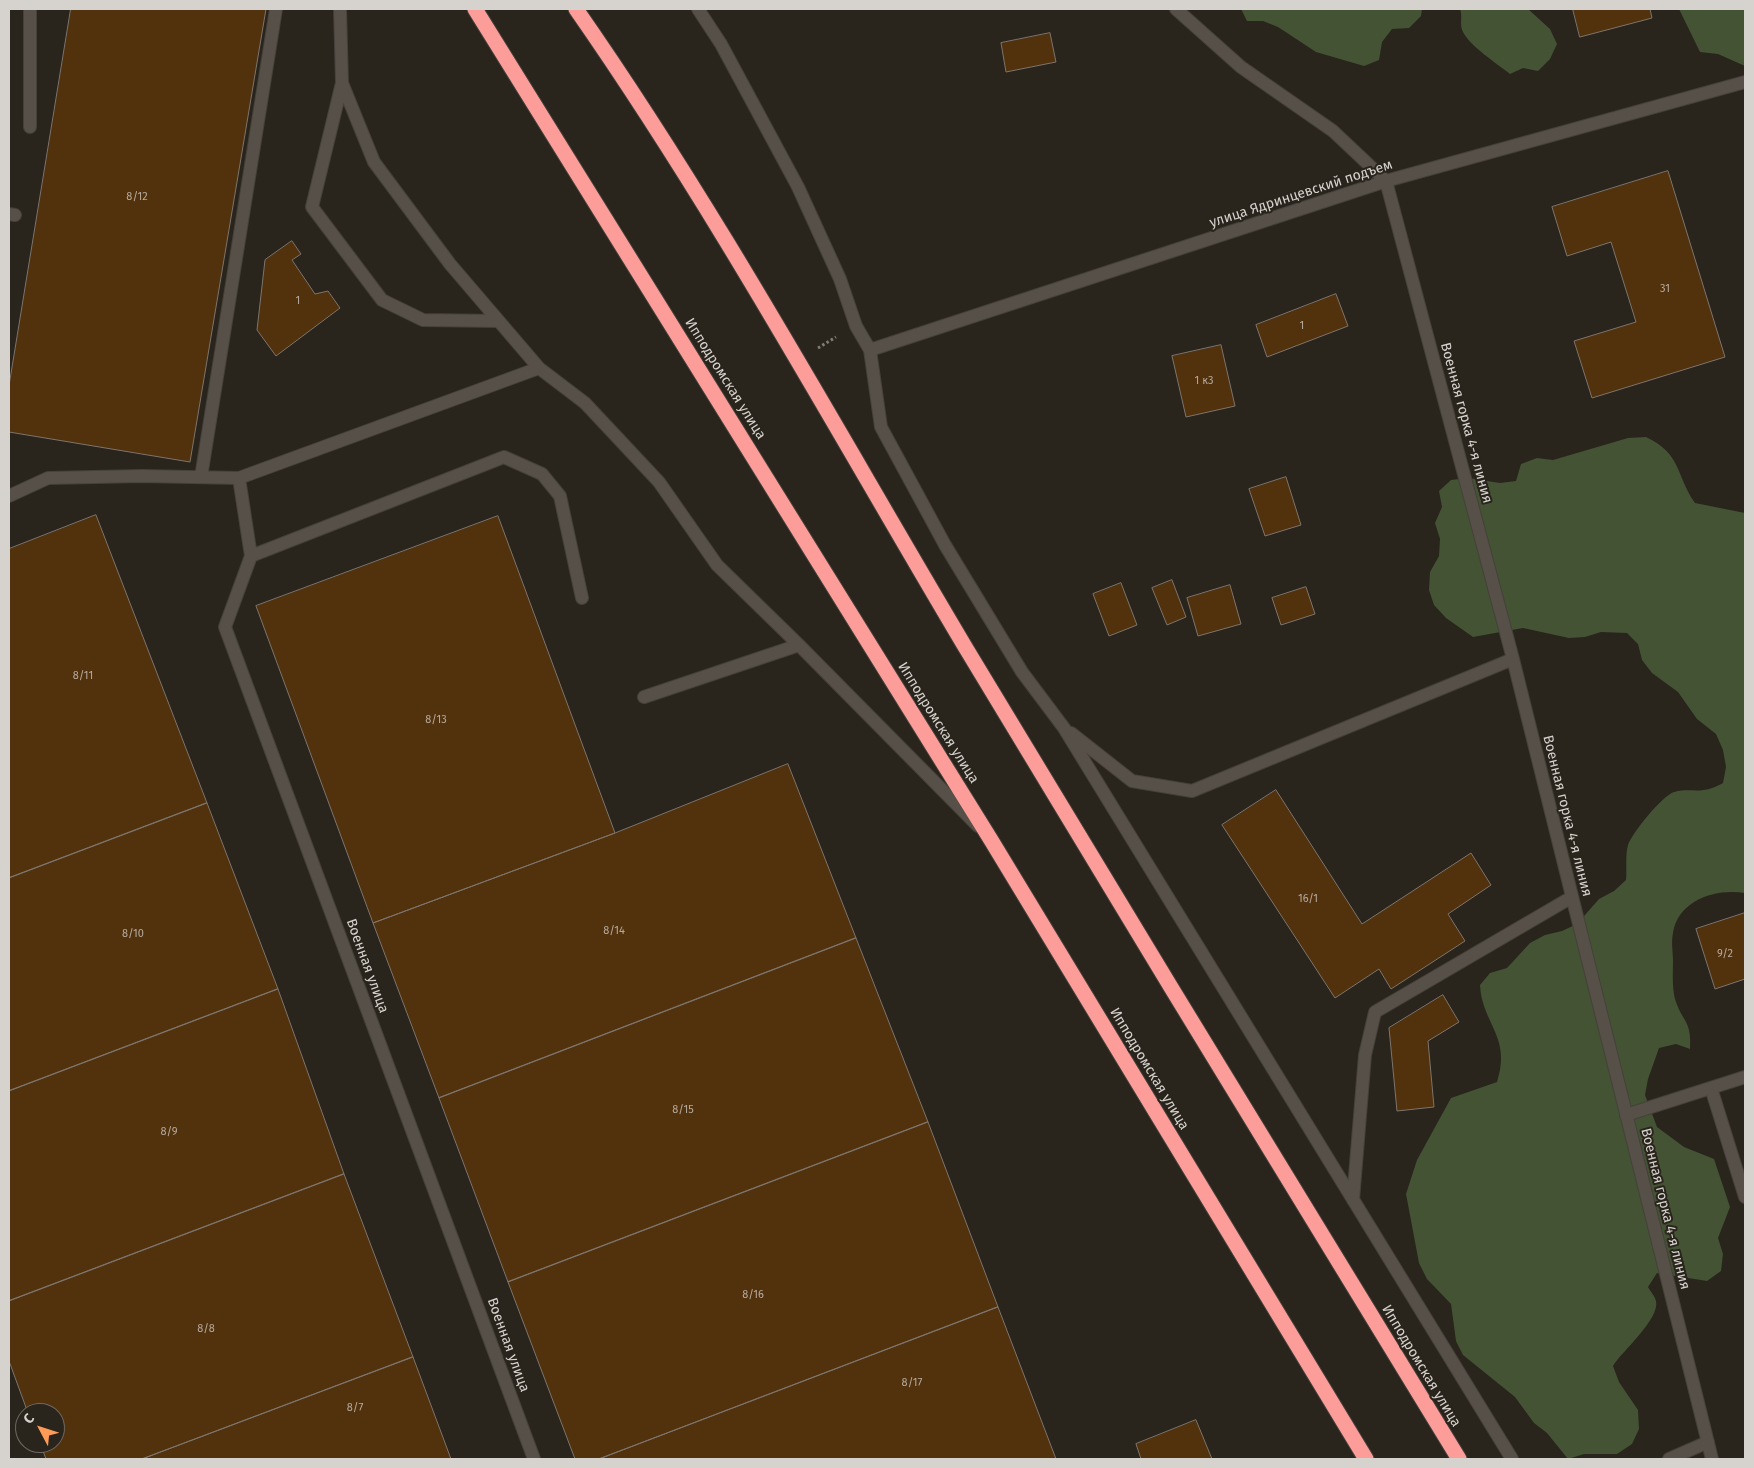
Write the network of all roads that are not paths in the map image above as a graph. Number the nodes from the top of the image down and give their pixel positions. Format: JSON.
{"nodes":[{"id":1,"x":30,"y":9,"type":"edge"},
{"id":2,"x":276,"y":9,"type":"edge"},
{"id":3,"x":340,"y":9,"type":"edge"},
{"id":4,"x":475,"y":9,"type":"edge"},
{"id":5,"x":576,"y":9,"type":"edge"},
{"id":6,"x":698,"y":9,"type":"edge"},
{"id":7,"x":1176,"y":9,"type":"edge"},
{"id":8,"x":1745,"y":82,"type":"edge"},
{"id":9,"x":342,"y":83,"type":"junction"},
{"id":10,"x":30,"y":127,"type":"dead end"},
{"id":11,"x":1386,"y":181,"type":"junction"},
{"id":12,"x":498,"y":321,"type":"junction"},
{"id":13,"x":870,"y":350,"type":"junction"},
{"id":14,"x":539,"y":368,"type":"junction"},
{"id":15,"x":201,"y":477,"type":"junction"},
{"id":16,"x":239,"y":478,"type":"junction"},
{"id":17,"x":9,"y":496,"type":"edge"},
{"id":18,"x":251,"y":556,"type":"junction"},
{"id":19,"x":582,"y":598,"type":"dead end"},
{"id":20,"x":799,"y":645,"type":"junction"},
{"id":21,"x":1513,"y":659,"type":"junction"},
{"id":22,"x":644,"y":697,"type":"dead end"},
{"id":23,"x":1064,"y":728,"type":"junction"},
{"id":24,"x":992,"y":840,"type":"junction"},
{"id":25,"x":1572,"y":896,"type":"junction"},
{"id":26,"x":1745,"y":1077,"type":"edge"},
{"id":27,"x":1711,"y":1088,"type":"junction"},
{"id":28,"x":1626,"y":1115,"type":"junction"},
{"id":29,"x":1745,"y":1197,"type":"edge"},
{"id":30,"x":1353,"y":1200,"type":"junction"},
{"id":31,"x":1708,"y":1442,"type":"junction"},
{"id":32,"x":534,"y":1459,"type":"edge"},
{"id":33,"x":1366,"y":1459,"type":"edge"},
{"id":34,"x":1459,"y":1459,"type":"edge"},
{"id":35,"x":1512,"y":1459,"type":"edge"},
{"id":36,"x":1668,"y":1459,"type":"edge"},
{"id":37,"x":1712,"y":1459,"type":"edge"}],
"edges":[{"from":1,"to":10,"type":"street"},
{"from":2,"to":15,"type":"street"},
{"from":3,"to":9,"type":"street"},
{"from":4,"to":24,"type":"highway","name":"Ипподромская улица"},
{"from":5,"to":34,"type":"highway","name":"Ипподромская улица"},
{"from":6,"to":13,"type":"street"},
{"from":7,"to":11,"type":"street"},
{"from":8,"to":11,"type":"street","name":"улица Ядринцевский подъем"},
{"from":9,"to":12,"type":"street"},
{"from":9,"to":12,"type":"street"},
{"from":11,"to":13,"type":"street","name":"улица Ядринцевский подъем"},
{"from":11,"to":21,"type":"street","name":"Военная горка 4-я линия"},
{"from":12,"to":14,"type":"street"},
{"from":13,"to":23,"type":"street"},
{"from":14,"to":16,"type":"street"},
{"from":14,"to":20,"type":"street"},
{"from":15,"to":16,"type":"street"},
{"from":15,"to":17,"type":"street"},
{"from":16,"to":18,"type":"street","name":"Военная улица"},
{"from":18,"to":19,"type":"street"},
{"from":18,"to":32,"type":"street","name":"Военная улица"},
{"from":20,"to":22,"type":"street"},
{"from":20,"to":24,"type":"street"},
{"from":21,"to":23,"type":"street"},
{"from":21,"to":25,"type":"street","name":"Военная горка 4-я линия"},
{"from":23,"to":30,"type":"street"},
{"from":24,"to":33,"type":"highway","name":"Ипподромская улица"},
{"from":25,"to":28,"type":"street","name":"Военная горка 4-я линия"},
{"from":25,"to":30,"type":"street"},
{"from":26,"to":27,"type":"street"},
{"from":27,"to":28,"type":"street"},
{"from":27,"to":29,"type":"street"},
{"from":28,"to":31,"type":"street","name":"Военная горка 4-я линия"},
{"from":30,"to":35,"type":"street"},
{"from":31,"to":36,"type":"street"},
{"from":31,"to":37,"type":"street","name":"Военная горка 4-я линия"}]}
